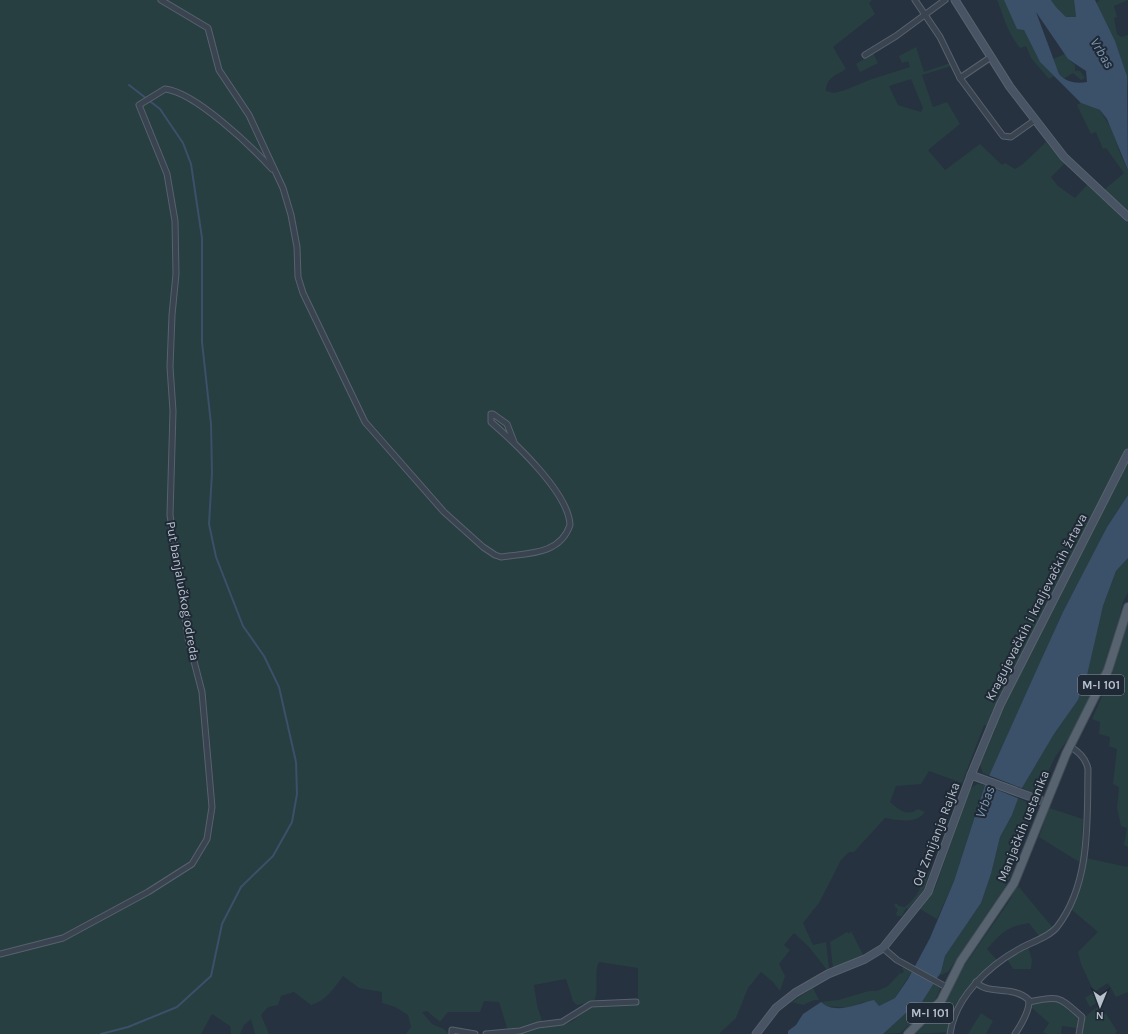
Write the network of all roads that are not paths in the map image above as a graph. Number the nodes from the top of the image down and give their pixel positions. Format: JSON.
{"nodes":[{"id":1,"x":161,"y":0,"type":"edge"},
{"id":2,"x":916,"y":0,"type":"edge"},
{"id":3,"x":945,"y":0,"type":"edge"},
{"id":4,"x":955,"y":0,"type":"edge"},
{"id":5,"x":926,"y":14,"type":"junction"},
{"id":6,"x":865,"y":55,"type":"dead end"},
{"id":7,"x":991,"y":57,"type":"junction"},
{"id":8,"x":960,"y":78,"type":"junction"},
{"id":9,"x":1035,"y":120,"type":"junction"},
{"id":10,"x":272,"y":169,"type":"junction"},
{"id":11,"x":1128,"y":217,"type":"edge"},
{"id":12,"x":514,"y":442,"type":"junction"},
{"id":13,"x":1128,"y":453,"type":"edge"},
{"id":14,"x":1128,"y":607,"type":"edge"},
{"id":15,"x":1069,"y":746,"type":"junction"},
{"id":16,"x":971,"y":774,"type":"junction"},
{"id":17,"x":1045,"y":802,"type":"junction"},
{"id":18,"x":883,"y":948,"type":"junction"},
{"id":19,"x":0,"y":954,"type":"edge"},
{"id":20,"x":976,"y":982,"type":"junction"},
{"id":21,"x":948,"y":988,"type":"junction"},
{"id":22,"x":636,"y":1002,"type":"dead end"},
{"id":23,"x":1029,"y":1002,"type":"junction"},
{"id":24,"x":452,"y":1032,"type":"edge"},
{"id":25,"x":475,"y":1034,"type":"edge"},
{"id":26,"x":486,"y":1034,"type":"edge"},
{"id":27,"x":756,"y":1034,"type":"edge"},
{"id":28,"x":908,"y":1034,"type":"edge"},
{"id":29,"x":950,"y":1034,"type":"edge"},
{"id":30,"x":1015,"y":1034,"type":"edge"},
{"id":31,"x":1079,"y":1034,"type":"edge"}],
"edges":[{"from":1,"to":10,"type":"street"},
{"from":2,"to":5,"type":"street"},
{"from":3,"to":5,"type":"street"},
{"from":4,"to":7,"type":"street"},
{"from":5,"to":6,"type":"street"},
{"from":5,"to":8,"type":"street"},
{"from":7,"to":8,"type":"street"},
{"from":7,"to":9,"type":"street"},
{"from":8,"to":9,"type":"street"},
{"from":9,"to":11,"type":"street"},
{"from":10,"to":12,"type":"street"},
{"from":10,"to":19,"type":"street","name":"Put banjalučkog odreda"},
{"from":12,"to":12,"type":"street"},
{"from":13,"to":16,"type":"street","name":"Kragujevačkih i kraljevačkih žrtava"},
{"from":14,"to":15,"type":"main road","name":"Manjačkih ustanika","number":"M-I 101"},
{"from":15,"to":17,"type":"main road","name":"Manjačkih ustanika","number":"M-I 101"},
{"from":15,"to":20,"type":"street"},
{"from":16,"to":17,"type":"street"},
{"from":16,"to":18,"type":"street","name":"Od Zmijanja Rajka"},
{"from":17,"to":21,"type":"main road","name":"Manjačkih ustanika","number":"M-I 101"},
{"from":18,"to":21,"type":"street"},
{"from":18,"to":27,"type":"street","name":"Od Zmijanja Rajka"},
{"from":20,"to":23,"type":"street"},
{"from":20,"to":29,"type":"street"},
{"from":21,"to":28,"type":"main road","name":"Manjačkih ustanika","number":"M-I 101"},
{"from":22,"to":26,"type":"street"},
{"from":23,"to":30,"type":"street"},
{"from":23,"to":31,"type":"street"},
{"from":24,"to":25,"type":"street"}]}
